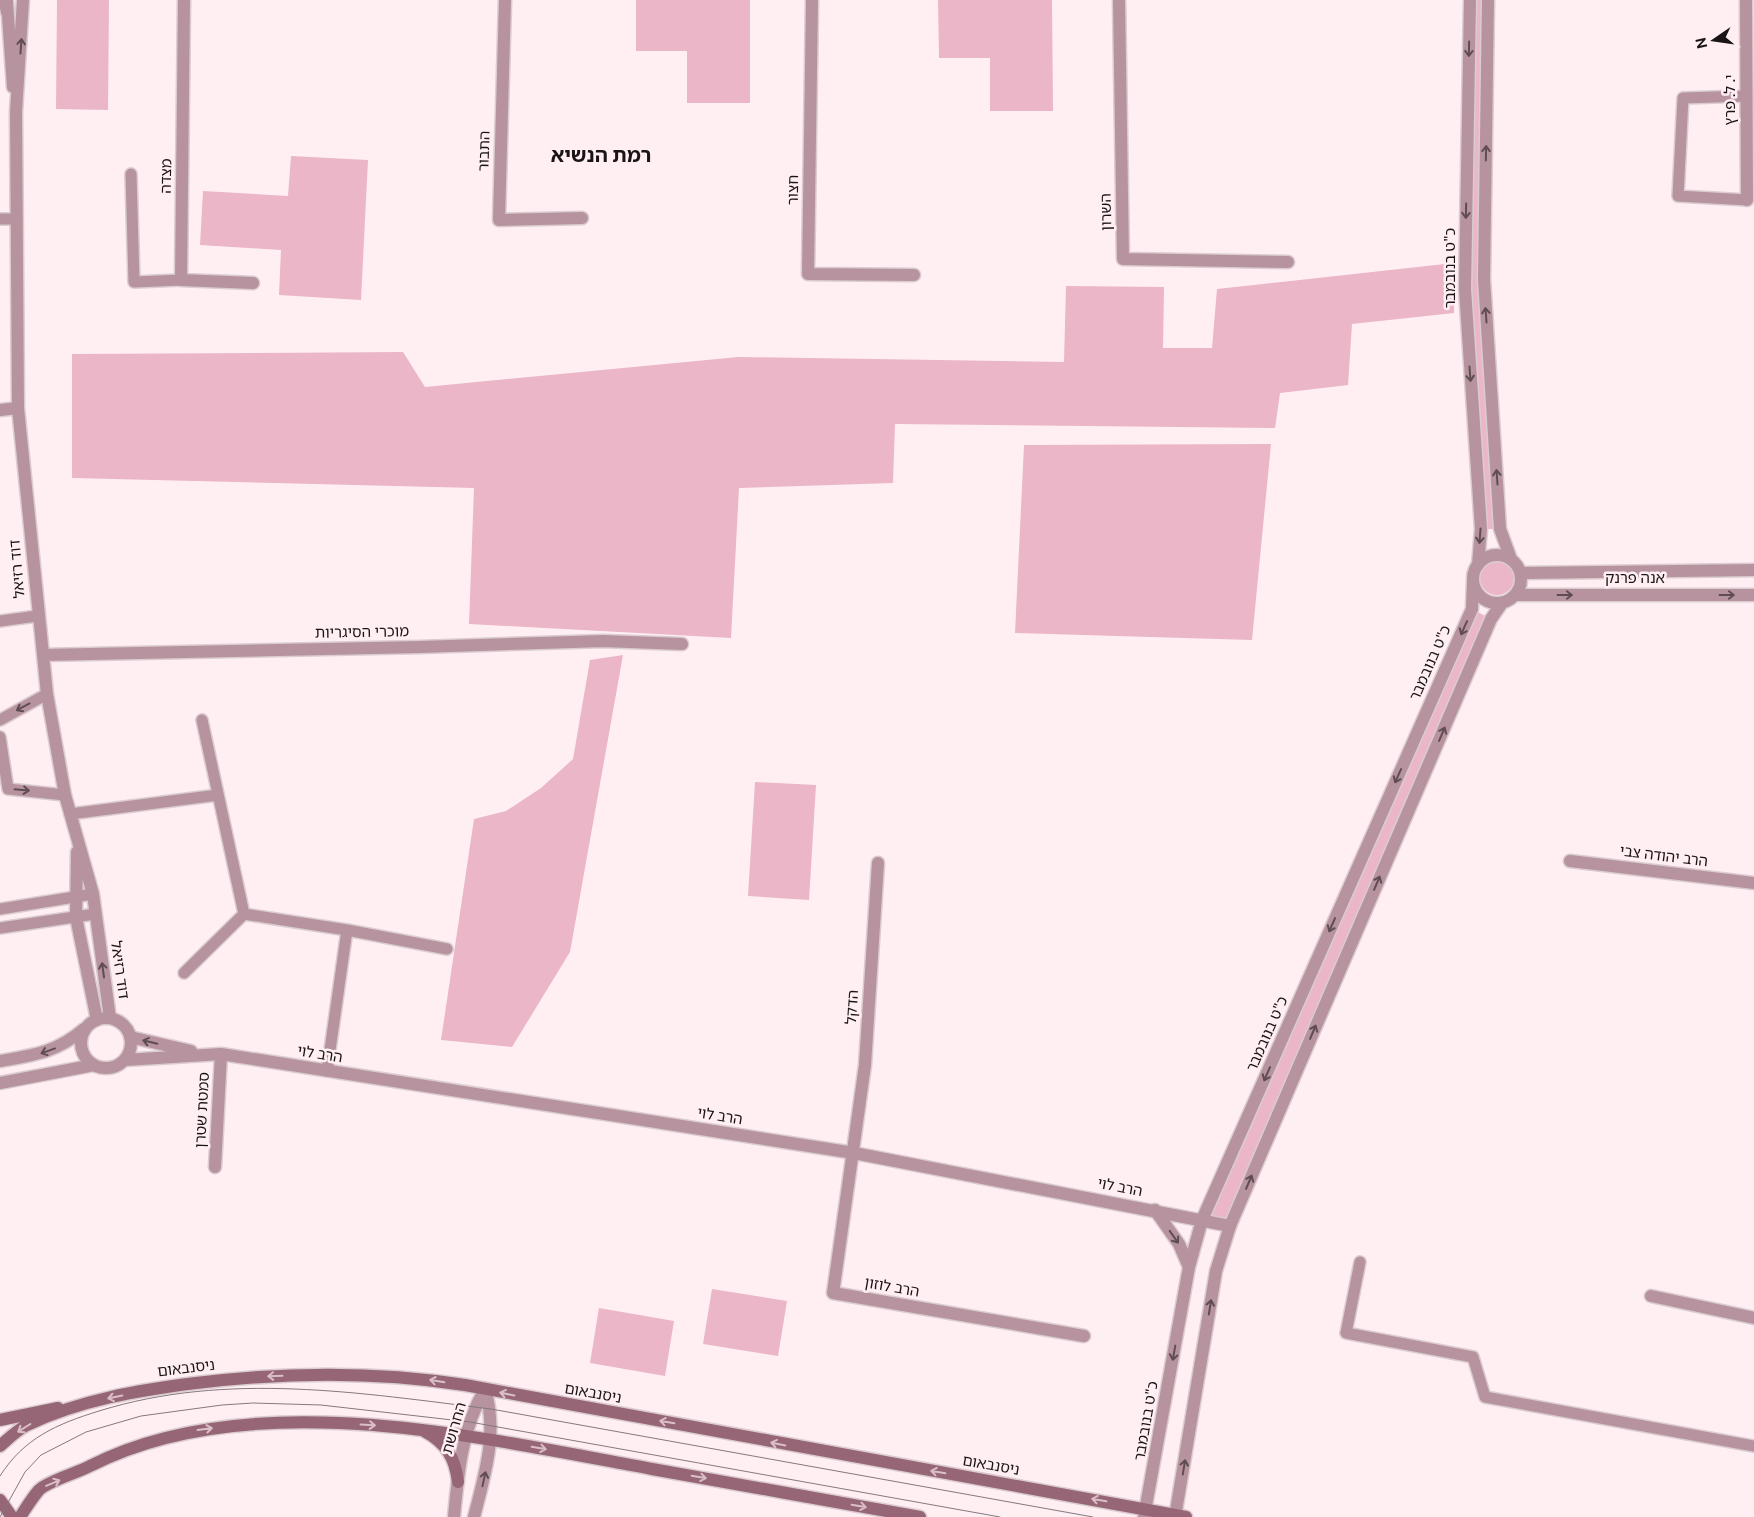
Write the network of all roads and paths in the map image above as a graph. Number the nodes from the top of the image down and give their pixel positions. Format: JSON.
{"nodes":[{"id":1,"x":22,"y":0,"type":"edge"},
{"id":2,"x":184,"y":0,"type":"edge"},
{"id":3,"x":504,"y":0,"type":"edge"},
{"id":4,"x":812,"y":0,"type":"edge"},
{"id":5,"x":1119,"y":0,"type":"edge"},
{"id":6,"x":1470,"y":0,"type":"edge"},
{"id":7,"x":1488,"y":0,"type":"edge"},
{"id":8,"x":1746,"y":0,"type":"edge"},
{"id":9,"x":6,"y":4,"type":"edge"},
{"id":10,"x":1746,"y":96,"type":"junction"},
{"id":11,"x":16,"y":112,"type":"junction"},
{"id":12,"x":131,"y":174,"type":"dead end"},
{"id":13,"x":1747,"y":200,"type":"joint"},
{"id":14,"x":582,"y":218,"type":"dead end"},
{"id":15,"x":0,"y":219,"type":"edge"},
{"id":16,"x":17,"y":219,"type":"junction"},
{"id":17,"x":1288,"y":262,"type":"dead end"},
{"id":18,"x":914,"y":275,"type":"dead end"},
{"id":19,"x":181,"y":280,"type":"junction"},
{"id":20,"x":253,"y":283,"type":"dead end"},
{"id":21,"x":18,"y":408,"type":"junction"},
{"id":22,"x":0,"y":410,"type":"edge"},
{"id":23,"x":1511,"y":559,"type":"junction"},
{"id":24,"x":1478,"y":565,"type":"junction"},
{"id":25,"x":1754,"y":570,"type":"edge"},
{"id":26,"x":1520,"y":573,"type":"junction"},
{"id":27,"x":1473,"y":581,"type":"junction"},
{"id":28,"x":1516,"y":595,"type":"junction"},
{"id":29,"x":1754,"y":595,"type":"edge"},
{"id":30,"x":1502,"y":603,"type":"junction"},
{"id":31,"x":38,"y":616,"type":"junction"},
{"id":32,"x":0,"y":621,"type":"edge"},
{"id":33,"x":682,"y":644,"type":"dead end"},
{"id":34,"x":42,"y":655,"type":"junction"},
{"id":35,"x":47,"y":694,"type":"junction"},
{"id":36,"x":0,"y":720,"type":"edge"},
{"id":37,"x":202,"y":720,"type":"dead end"},
{"id":38,"x":0,"y":738,"type":"edge"},
{"id":39,"x":64,"y":794,"type":"junction"},
{"id":40,"x":218,"y":795,"type":"junction"},
{"id":41,"x":70,"y":814,"type":"junction"},
{"id":42,"x":77,"y":839,"type":"junction"},
{"id":43,"x":1570,"y":861,"type":"dead end"},
{"id":44,"x":878,"y":863,"type":"dead end"},
{"id":45,"x":1754,"y":883,"type":"edge"},
{"id":46,"x":93,"y":894,"type":"junction"},
{"id":47,"x":75,"y":899,"type":"junction"},
{"id":48,"x":0,"y":909,"type":"edge"},
{"id":49,"x":95,"y":914,"type":"junction"},
{"id":50,"x":244,"y":914,"type":"junction"},
{"id":51,"x":76,"y":917,"type":"junction"},
{"id":52,"x":0,"y":928,"type":"edge"},
{"id":53,"x":347,"y":930,"type":"junction"},
{"id":54,"x":447,"y":949,"type":"dead end"},
{"id":55,"x":184,"y":973,"type":"dead end"},
{"id":56,"x":98,"y":1021,"type":"junction"},
{"id":57,"x":130,"y":1037,"type":"junction"},
{"id":58,"x":203,"y":1054,"type":"junction"},
{"id":59,"x":221,"y":1054,"type":"junction"},
{"id":60,"x":125,"y":1060,"type":"junction"},
{"id":61,"x":0,"y":1061,"type":"edge"},
{"id":62,"x":94,"y":1065,"type":"junction"},
{"id":63,"x":327,"y":1071,"type":"junction"},
{"id":64,"x":0,"y":1083,"type":"edge"},
{"id":65,"x":854,"y":1153,"type":"junction"},
{"id":66,"x":215,"y":1167,"type":"dead end"},
{"id":67,"x":1155,"y":1210,"type":"junction"},
{"id":68,"x":1202,"y":1220,"type":"junction"},
{"id":69,"x":1230,"y":1226,"type":"junction"},
{"id":70,"x":1360,"y":1262,"type":"dead end"},
{"id":71,"x":1189,"y":1267,"type":"junction"},
{"id":72,"x":1651,"y":1296,"type":"dead end"},
{"id":73,"x":1754,"y":1318,"type":"edge"},
{"id":74,"x":1084,"y":1336,"type":"dead end"},
{"id":75,"x":486,"y":1389,"type":"junction"},
{"id":76,"x":85,"y":1403,"type":"junction"},
{"id":77,"x":0,"y":1420,"type":"edge"},
{"id":78,"x":419,"y":1429,"type":"junction"},
{"id":79,"x":466,"y":1436,"type":"junction"},
{"id":80,"x":491,"y":1440,"type":"junction"},
{"id":81,"x":0,"y":1446,"type":"edge"},
{"id":82,"x":1754,"y":1446,"type":"edge"},
{"id":83,"x":458,"y":1482,"type":"junction"},
{"id":84,"x":0,"y":1500,"type":"edge"},
{"id":85,"x":1145,"y":1513,"type":"edge"},
{"id":86,"x":1179,"y":1516,"type":"edge"},
{"id":87,"x":12,"y":1517,"type":"edge"},
{"id":88,"x":20,"y":1517,"type":"edge"},
{"id":89,"x":454,"y":1517,"type":"edge"},
{"id":90,"x":474,"y":1517,"type":"edge"},
{"id":91,"x":920,"y":1517,"type":"edge"}],
"edges":[{"from":11,"to":1,"type":"street","name":"דוד רזיאל","one_way":true},
{"from":2,"to":19,"type":"street","name":"מצדה"},
{"from":3,"to":14,"type":"street","name":"התבור"},
{"from":4,"to":18,"type":"street","name":"חצור"},
{"from":5,"to":17,"type":"street","name":"השרון"},
{"from":6,"to":24,"type":"street","name":"כ\"ט בנובמבר","one_way":true},
{"from":23,"to":7,"type":"street","one_way":true},
{"from":8,"to":10,"type":"street","name":"י. ל. פרץ"},
{"from":9,"to":11,"type":"street","name":"דוד רזיאל"},
{"from":10,"to":13,"type":"street","name":"י. ל. פרץ"},
{"from":10,"to":13,"type":"lane"},
{"from":11,"to":16,"type":"street","name":"דוד רזיאל"},
{"from":12,"to":19,"type":"lane"},
{"from":15,"to":16,"type":"lane"},
{"from":16,"to":21,"type":"street","name":"דוד רזיאל"},
{"from":19,"to":20,"type":"street"},
{"from":21,"to":22,"type":"street"},
{"from":21,"to":31,"type":"street","name":"דוד רזיאל"},
{"from":23,"to":24,"type":"street"},
{"from":23,"to":26,"type":"street"},
{"from":24,"to":27,"type":"street"},
{"from":25,"to":26,"type":"street","name":"אנה פרנק"},
{"from":26,"to":28,"type":"street"},
{"from":27,"to":30,"type":"street"},
{"from":27,"to":68,"type":"street","name":"כ\"ט בנובמבר","one_way":true},
{"from":28,"to":29,"type":"street","name":"אנה פרנק","one_way":true},
{"from":28,"to":30,"type":"street"},
{"from":69,"to":30,"type":"street","one_way":true},
{"from":31,"to":32,"type":"lane"},
{"from":31,"to":34,"type":"street","name":"דוד רזיאל"},
{"from":33,"to":34,"type":"street","name":"מוכרי הסיגריות"},
{"from":34,"to":35,"type":"street","name":"דוד רזיאל"},
{"from":35,"to":36,"type":"lane","one_way":true},
{"from":35,"to":39,"type":"street","name":"דוד רזיאל"},
{"from":37,"to":40,"type":"lane"},
{"from":38,"to":39,"type":"lane","one_way":true},
{"from":39,"to":41,"type":"street","name":"דוד רזיאל"},
{"from":40,"to":41,"type":"lane"},
{"from":40,"to":50,"type":"lane"},
{"from":41,"to":42,"type":"street","name":"דוד רזיאל"},
{"from":42,"to":46,"type":"street","name":"דוד רזיאל"},
{"from":42,"to":47,"type":"street","name":"דוד רזיאל"},
{"from":43,"to":45,"type":"street","name":"הרב יהודה צבי"},
{"from":44,"to":65,"type":"street","name":"הדקל"},
{"from":46,"to":47,"type":"lane"},
{"from":46,"to":49,"type":"street","name":"דוד רזיאל"},
{"from":47,"to":48,"type":"lane"},
{"from":47,"to":51,"type":"street","name":"דוד רזיאל"},
{"from":49,"to":51,"type":"lane"},
{"from":56,"to":49,"type":"street","name":"דוד רזיאל","one_way":true},
{"from":50,"to":53,"type":"lane"},
{"from":50,"to":55,"type":"lane"},
{"from":51,"to":52,"type":"lane"},
{"from":51,"to":56,"type":"street","name":"דוד רזיאל"},
{"from":53,"to":54,"type":"lane"},
{"from":53,"to":63,"type":"lane"},
{"from":56,"to":57,"type":"street"},
{"from":56,"to":61,"type":"street","one_way":true},
{"from":56,"to":62,"type":"street"},
{"from":58,"to":57,"type":"street","name":"הרב לוי","one_way":true},
{"from":57,"to":60,"type":"street"},
{"from":58,"to":59,"type":"street","name":"הרב לוי"},
{"from":58,"to":60,"type":"street","name":"הרב לוי"},
{"from":59,"to":63,"type":"street","name":"הרב לוי"},
{"from":59,"to":66,"type":"street","name":"סמטת שטרן"},
{"from":60,"to":62,"type":"street"},
{"from":62,"to":64,"type":"street"},
{"from":63,"to":65,"type":"street","name":"הרב לוי"},
{"from":65,"to":67,"type":"street","name":"הרב לוי"},
{"from":65,"to":74,"type":"street","name":"הרב לוזון"},
{"from":67,"to":68,"type":"street","name":"הרב לוי"},
{"from":67,"to":71,"type":"street","one_way":true},
{"from":68,"to":69,"type":"street","name":"הרב לוי"},
{"from":68,"to":71,"type":"street","name":"כ\"ט בנובמבר"},
{"from":86,"to":69,"type":"street","one_way":true},
{"from":70,"to":82,"type":"lane"},
{"from":71,"to":85,"type":"street","name":"כ\"ט בנובמבר","one_way":true},
{"from":72,"to":73,"type":"street"},
{"from":75,"to":76,"type":"main road","name":"ניסנבאום","one_way":true},
{"from":75,"to":79,"type":"street","name":"החרושת"},
{"from":75,"to":80,"type":"street","name":"החרושת"},
{"from":85,"to":75,"type":"main road","name":"ניסנבאום","one_way":true},
{"from":76,"to":77,"type":"main road"},
{"from":76,"to":81,"type":"main road","name":"ניסנבאום","one_way":true},
{"from":78,"to":79,"type":"main road"},
{"from":78,"to":83,"type":"main road"},
{"from":88,"to":78,"type":"main road","one_way":true},
{"from":79,"to":80,"type":"main road"},
{"from":79,"to":83,"type":"street","name":"החרושת"},
{"from":90,"to":80,"type":"street","name":"החרושת","one_way":true},
{"from":80,"to":91,"type":"main road","one_way":true},
{"from":83,"to":89,"type":"street","name":"החרושת"},
{"from":84,"to":87,"type":"main road"},
{"from":85,"to":86,"type":"main road","name":"ניסנבאום"}]}
